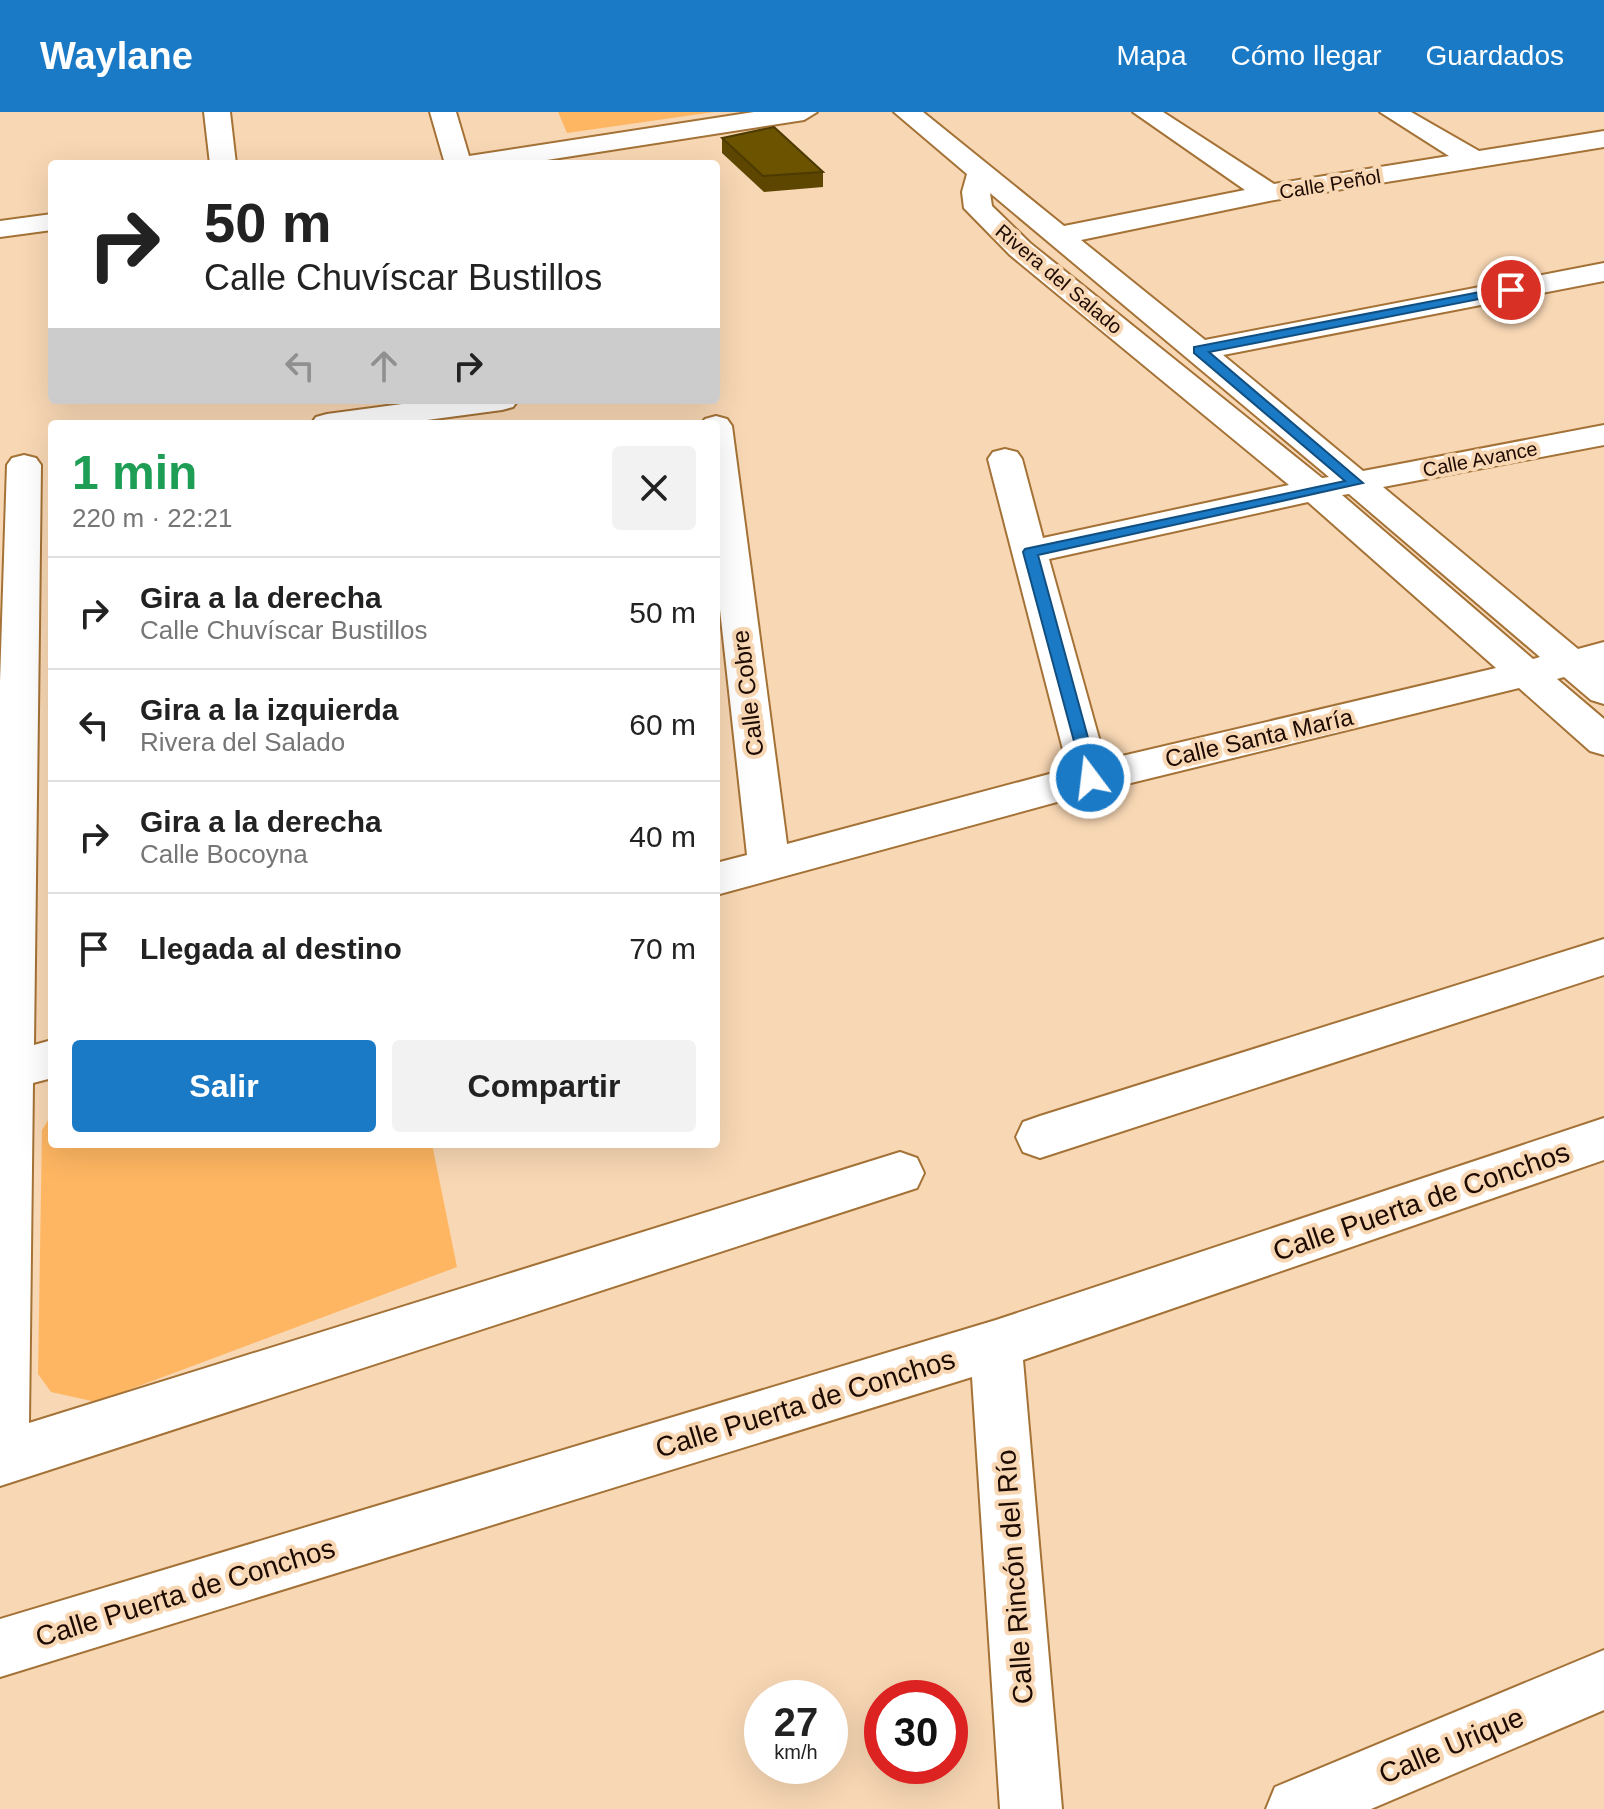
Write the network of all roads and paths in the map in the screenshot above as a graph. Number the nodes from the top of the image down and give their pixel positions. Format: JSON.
{"nodes":[{"id":1,"x":217,"y":112,"type":"edge"},
{"id":2,"x":443,"y":112,"type":"edge"},
{"id":3,"x":804,"y":112,"type":"edge"},
{"id":4,"x":907,"y":112,"type":"edge"},
{"id":5,"x":1146,"y":112,"type":"edge"},
{"id":6,"x":1393,"y":112,"type":"edge"},
{"id":7,"x":1580,"y":112,"type":"edge"},
{"id":8,"x":1604,"y":131,"type":"edge"},
{"id":9,"x":1604,"y":139,"type":"edge"},
{"id":10,"x":223,"y":160,"type":"edge"},
{"id":11,"x":457,"y":160,"type":"edge"},
{"id":12,"x":496,"y":160,"type":"edge"},
{"id":13,"x":1477,"y":161,"type":"junction"},
{"id":14,"x":981,"y":173,"type":"junction"},
{"id":15,"x":1269,"y":193,"type":"junction"},
{"id":16,"x":48,"y":223,"type":"edge"},
{"id":17,"x":0,"y":229,"type":"edge"},
{"id":18,"x":1058,"y":236,"type":"junction"},
{"id":19,"x":1604,"y":272,"type":"edge"},
{"id":20,"x":1199,"y":350,"type":"junction"},
{"id":21,"x":473,"y":404,"type":"edge"},
{"id":22,"x":356,"y":420,"type":"edge"},
{"id":23,"x":1604,"y":435,"type":"edge"},
{"id":24,"x":1005,"y":459,"type":"dead end"},
{"id":25,"x":25,"y":465,"type":"edge"},
{"id":26,"x":1356,"y":483,"type":"junction"},
{"id":27,"x":1315,"y":490,"type":"junction"},
{"id":28,"x":720,"y":492,"type":"edge"},
{"id":29,"x":723,"y":542,"type":"edge"},
{"id":30,"x":1030,"y":552,"type":"junction"},
{"id":31,"x":36,"y":653,"type":"edge"},
{"id":32,"x":1587,"y":659,"type":"edge"},
{"id":33,"x":1525,"y":675,"type":"junction"},
{"id":34,"x":1604,"y":691,"type":"edge"},
{"id":35,"x":1604,"y":741,"type":"edge"},
{"id":36,"x":1090,"y":778,"type":"junction"},
{"id":37,"x":769,"y":864,"type":"junction"},
{"id":38,"x":720,"y":878,"type":"edge"},
{"id":39,"x":1604,"y":957,"type":"edge"},
{"id":40,"x":31,"y":1064,"type":"edge"},
{"id":41,"x":1040,"y":1137,"type":"dead end"},
{"id":42,"x":1604,"y":1139,"type":"edge"},
{"id":43,"x":900,"y":1173,"type":"dead end"},
{"id":44,"x":996,"y":1345,"type":"junction"},
{"id":45,"x":1,"y":1459,"type":"edge"},
{"id":46,"x":0,"y":1648,"type":"edge"},
{"id":47,"x":1604,"y":1680,"type":"edge"},
{"id":48,"x":1031,"y":1809,"type":"edge"},
{"id":49,"x":1297,"y":1809,"type":"edge"}],
"edges":[{"from":1,"to":10,"type":"street"},
{"from":2,"to":11,"type":"street"},
{"from":3,"to":12,"type":"street"},
{"from":4,"to":14,"type":"street"},
{"from":5,"to":15,"type":"street"},
{"from":6,"to":13,"type":"street"},
{"from":7,"to":8,"type":"street"},
{"from":9,"to":13,"type":"street","name":"Calle Peñol"},
{"from":13,"to":15,"type":"street","name":"Calle Peñol"},
{"from":14,"to":18,"type":"street","name":"Rivera del Salado"},
{"from":14,"to":27,"type":"street","name":"Rivera del Salado"},
{"from":15,"to":18,"type":"street","name":"Calle Peñol"},
{"from":16,"to":17,"type":"street"},
{"from":18,"to":20,"type":"street","name":"Rivera del Salado"},
{"from":19,"to":20,"type":"street"},
{"from":20,"to":26,"type":"street","name":"Rivera del Salado"},
{"from":21,"to":22,"type":"street"},
{"from":23,"to":26,"type":"street","name":"Calle Avance"},
{"from":24,"to":30,"type":"street"},
{"from":25,"to":31,"type":"street"},
{"from":26,"to":27,"type":"street","name":"Calle Avance"},
{"from":26,"to":32,"type":"street","name":"Rivera del Salado"},
{"from":27,"to":30,"type":"street","name":"Calle Avance"},
{"from":27,"to":33,"type":"street","name":"Rivera del Salado"},
{"from":28,"to":29,"type":"street","name":"Calle Cobre"},
{"from":29,"to":37,"type":"street","name":"Calle Cobre"},
{"from":30,"to":36,"type":"street"},
{"from":31,"to":40,"type":"street"},
{"from":32,"to":33,"type":"street","name":"Calle Santa María"},
{"from":32,"to":34,"type":"street","name":"Rivera del Salado"},
{"from":33,"to":35,"type":"street","name":"Rivera del Salado"},
{"from":33,"to":36,"type":"street","name":"Calle Santa María"},
{"from":36,"to":37,"type":"street","name":"Calle Santa María"},
{"from":37,"to":38,"type":"street","name":"Calle Santa María"},
{"from":39,"to":41,"type":"street"},
{"from":40,"to":45,"type":"street"},
{"from":42,"to":44,"type":"street","name":"Calle Puerta de Conchos"},
{"from":43,"to":45,"type":"street"},
{"from":44,"to":46,"type":"street","name":"Calle Puerta de Conchos"},
{"from":44,"to":48,"type":"street","name":"Calle Rincón del Río"},
{"from":47,"to":49,"type":"street","name":"Calle Urique"}]}
